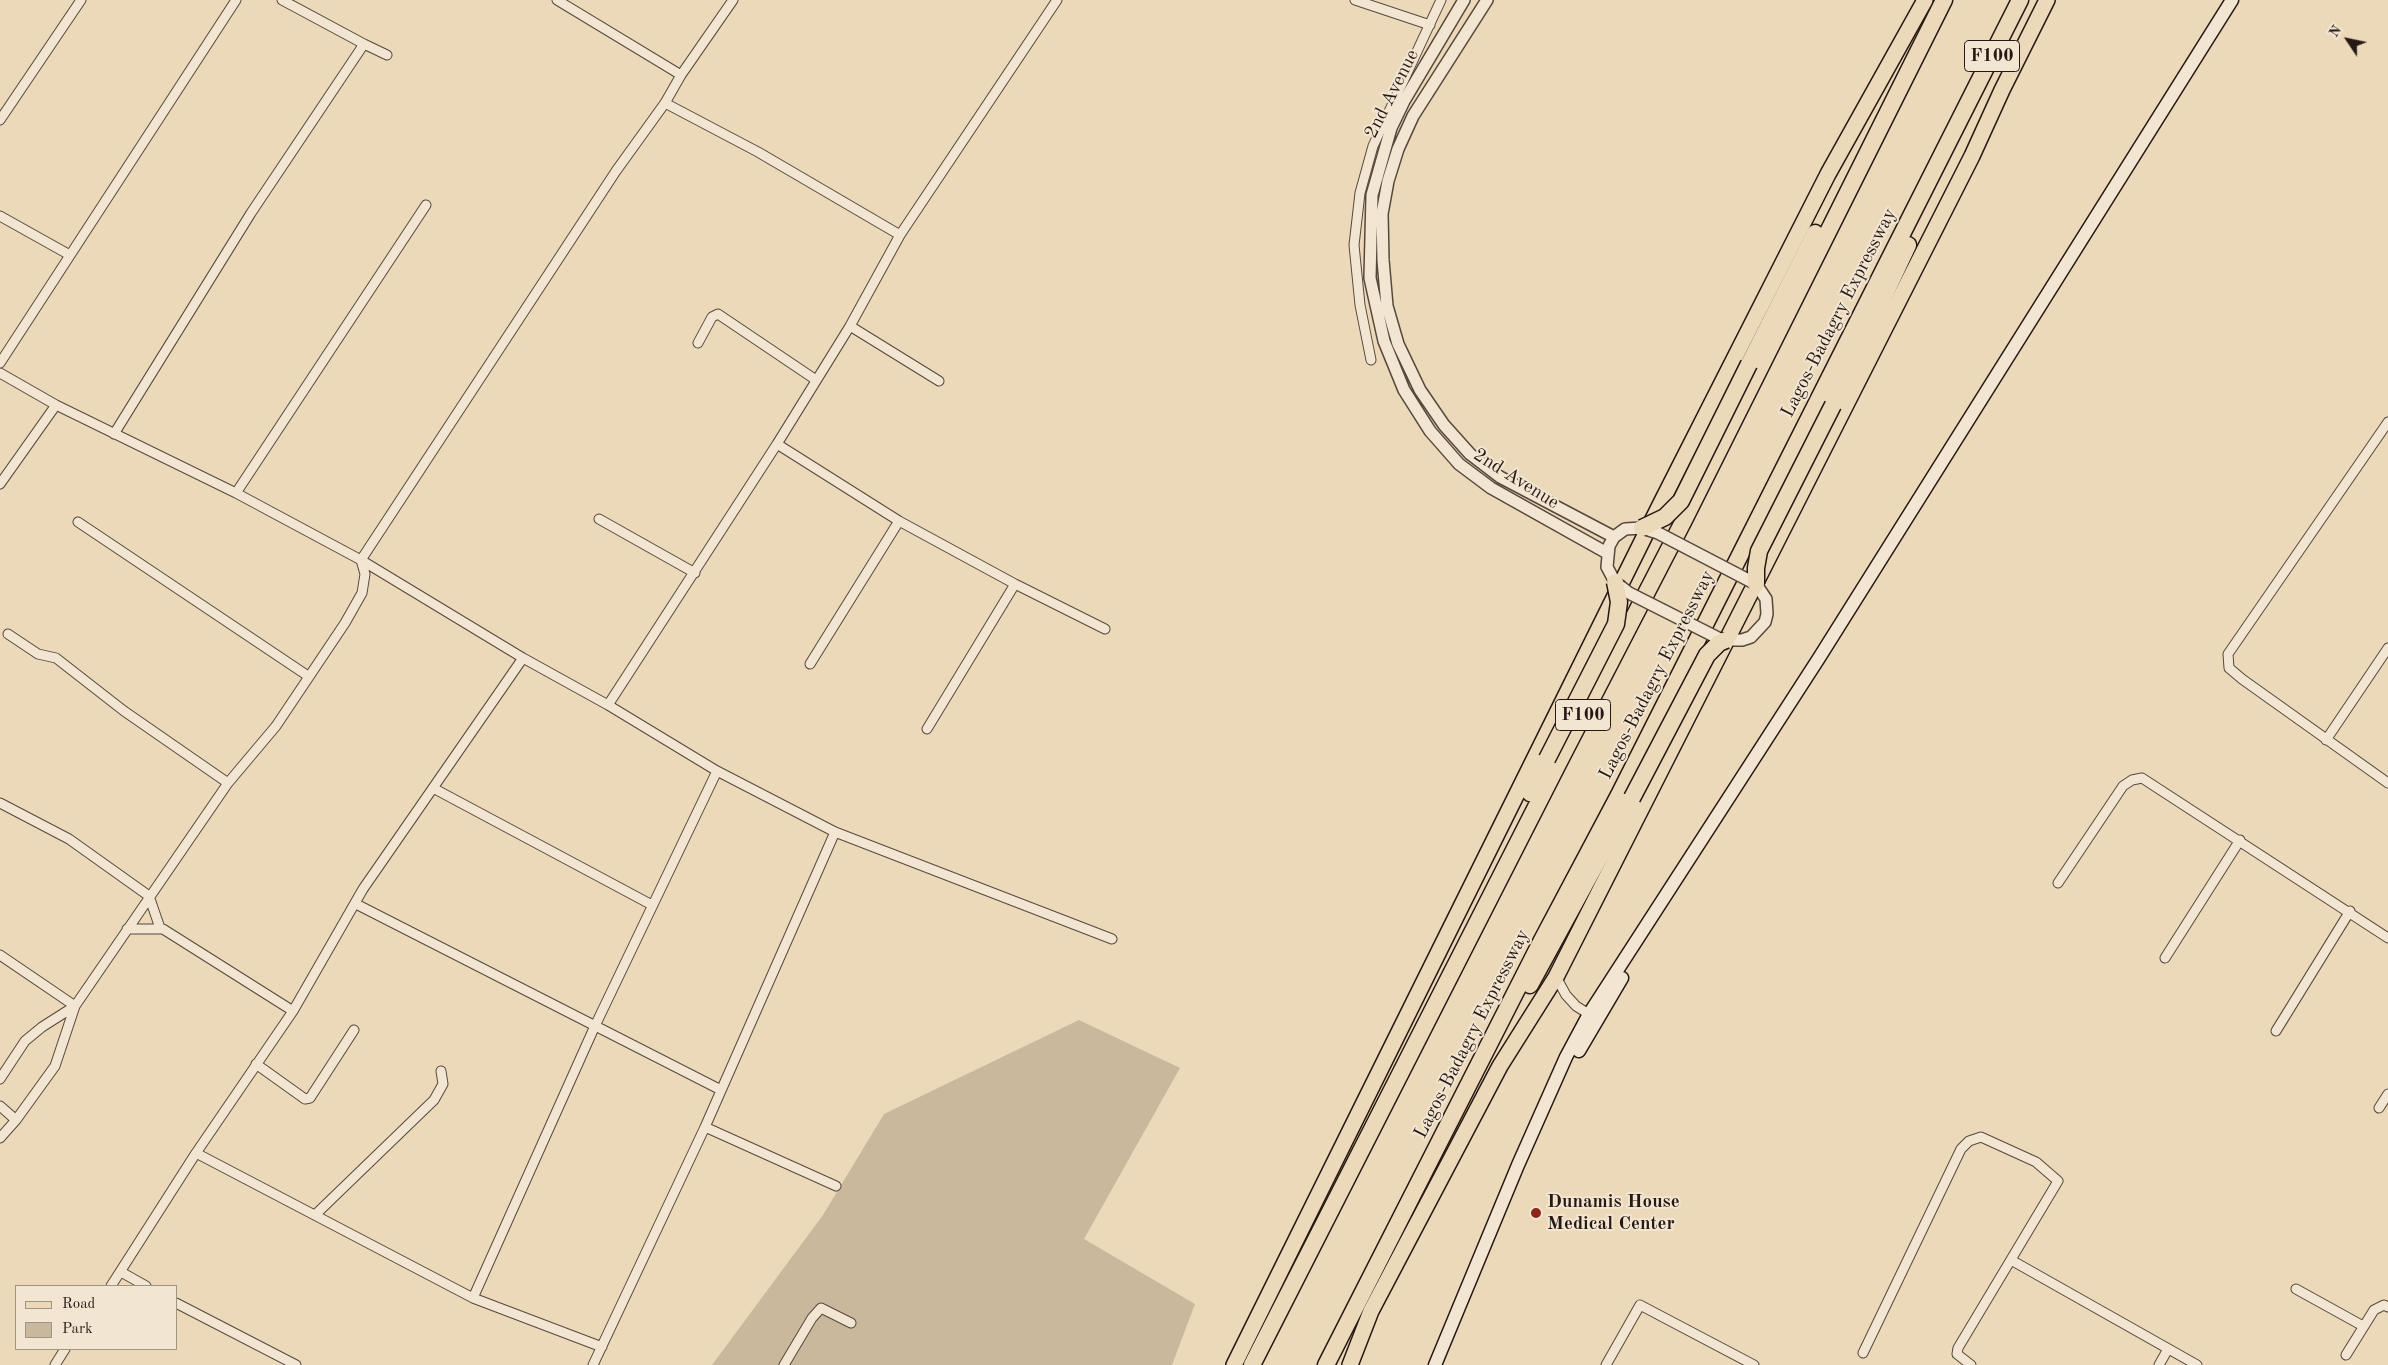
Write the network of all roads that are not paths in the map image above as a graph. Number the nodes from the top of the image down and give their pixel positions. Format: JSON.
{"nodes":[{"id":1,"x":81,"y":0,"type":"edge"},
{"id":2,"x":236,"y":0,"type":"edge"},
{"id":3,"x":282,"y":0,"type":"edge"},
{"id":4,"x":558,"y":0,"type":"edge"},
{"id":5,"x":733,"y":0,"type":"edge"},
{"id":6,"x":1057,"y":0,"type":"edge"},
{"id":7,"x":1355,"y":0,"type":"edge"},
{"id":8,"x":1441,"y":0,"type":"edge"},
{"id":9,"x":1464,"y":0,"type":"edge"},
{"id":10,"x":1486,"y":0,"type":"edge"},
{"id":11,"x":1925,"y":0,"type":"edge"},
{"id":12,"x":1944,"y":0,"type":"edge"},
{"id":13,"x":2020,"y":0,"type":"edge"},
{"id":14,"x":2047,"y":0,"type":"edge"},
{"id":15,"x":2232,"y":0,"type":"edge"},
{"id":16,"x":2239,"y":0,"type":"edge"},
{"id":17,"x":1430,"y":25,"type":"junction"},
{"id":18,"x":364,"y":44,"type":"junction"},
{"id":19,"x":387,"y":55,"type":"dead end"},
{"id":20,"x":1911,"y":63,"type":"junction"},
{"id":21,"x":681,"y":75,"type":"junction"},
{"id":22,"x":665,"y":103,"type":"junction"},
{"id":23,"x":1965,"y":112,"type":"junction"},
{"id":24,"x":0,"y":120,"type":"edge"},
{"id":25,"x":426,"y":205,"type":"dead end"},
{"id":26,"x":0,"y":216,"type":"edge"},
{"id":27,"x":900,"y":235,"type":"junction"},
{"id":28,"x":68,"y":254,"type":"junction"},
{"id":29,"x":850,"y":326,"type":"junction"},
{"id":30,"x":698,"y":343,"type":"dead end"},
{"id":31,"x":1371,"y":360,"type":"dead end"},
{"id":32,"x":0,"y":362,"type":"edge"},
{"id":33,"x":0,"y":373,"type":"edge"},
{"id":34,"x":816,"y":380,"type":"junction"},
{"id":35,"x":939,"y":381,"type":"dead end"},
{"id":36,"x":56,"y":405,"type":"junction"},
{"id":37,"x":2388,"y":422,"type":"edge"},
{"id":38,"x":114,"y":434,"type":"junction"},
{"id":39,"x":777,"y":444,"type":"junction"},
{"id":40,"x":0,"y":484,"type":"edge"},
{"id":41,"x":236,"y":493,"type":"junction"},
{"id":42,"x":599,"y":519,"type":"dead end"},
{"id":43,"x":899,"y":521,"type":"junction"},
{"id":44,"x":78,"y":522,"type":"dead end"},
{"id":45,"x":1642,"y":528,"type":"junction"},
{"id":46,"x":1614,"y":537,"type":"junction"},
{"id":47,"x":1607,"y":553,"type":"junction"},
{"id":48,"x":361,"y":560,"type":"junction"},
{"id":49,"x":695,"y":573,"type":"junction"},
{"id":50,"x":1615,"y":582,"type":"junction"},
{"id":51,"x":1015,"y":584,"type":"junction"},
{"id":52,"x":1756,"y":584,"type":"junction"},
{"id":53,"x":1105,"y":629,"type":"dead end"},
{"id":54,"x":8,"y":634,"type":"dead end"},
{"id":55,"x":1726,"y":640,"type":"junction"},
{"id":56,"x":2388,"y":648,"type":"edge"},
{"id":57,"x":523,"y":658,"type":"junction"},
{"id":58,"x":810,"y":664,"type":"dead end"},
{"id":59,"x":308,"y":676,"type":"junction"},
{"id":60,"x":608,"y":705,"type":"junction"},
{"id":61,"x":927,"y":729,"type":"dead end"},
{"id":62,"x":2326,"y":740,"type":"junction"},
{"id":63,"x":717,"y":771,"type":"junction"},
{"id":64,"x":228,"y":783,"type":"junction"},
{"id":65,"x":2388,"y":783,"type":"edge"},
{"id":66,"x":433,"y":788,"type":"junction"},
{"id":67,"x":0,"y":803,"type":"edge"},
{"id":68,"x":836,"y":832,"type":"junction"},
{"id":69,"x":2240,"y":840,"type":"junction"},
{"id":70,"x":2058,"y":883,"type":"dead end"},
{"id":71,"x":149,"y":896,"type":"junction"},
{"id":72,"x":356,"y":904,"type":"junction"},
{"id":73,"x":652,"y":905,"type":"junction"},
{"id":74,"x":2350,"y":911,"type":"junction"},
{"id":75,"x":160,"y":928,"type":"junction"},
{"id":76,"x":127,"y":929,"type":"junction"},
{"id":77,"x":2388,"y":938,"type":"edge"},
{"id":78,"x":1112,"y":939,"type":"dead end"},
{"id":79,"x":0,"y":954,"type":"edge"},
{"id":80,"x":2165,"y":958,"type":"dead end"},
{"id":81,"x":1556,"y":976,"type":"junction"},
{"id":82,"x":75,"y":1006,"type":"junction"},
{"id":83,"x":293,"y":1011,"type":"junction"},
{"id":84,"x":1593,"y":1016,"type":"junction"},
{"id":85,"x":594,"y":1028,"type":"junction"},
{"id":86,"x":354,"y":1030,"type":"dead end"},
{"id":87,"x":2276,"y":1031,"type":"dead end"},
{"id":88,"x":256,"y":1064,"type":"junction"},
{"id":89,"x":442,"y":1071,"type":"dead end"},
{"id":90,"x":0,"y":1079,"type":"edge"},
{"id":91,"x":721,"y":1090,"type":"junction"},
{"id":92,"x":2388,"y":1094,"type":"edge"},
{"id":93,"x":0,"y":1106,"type":"edge"},
{"id":94,"x":2379,"y":1108,"type":"dead end"},
{"id":95,"x":16,"y":1120,"type":"junction"},
{"id":96,"x":1376,"y":1125,"type":"junction"},
{"id":97,"x":705,"y":1127,"type":"junction"},
{"id":98,"x":1444,"y":1134,"type":"junction"},
{"id":99,"x":0,"y":1138,"type":"edge"},
{"id":100,"x":196,"y":1152,"type":"junction"},
{"id":101,"x":836,"y":1186,"type":"dead end"},
{"id":102,"x":316,"y":1214,"type":"junction"},
{"id":103,"x":2011,"y":1260,"type":"junction"},
{"id":104,"x":121,"y":1272,"type":"junction"},
{"id":105,"x":112,"y":1285,"type":"edge"},
{"id":106,"x":144,"y":1285,"type":"edge"},
{"id":107,"x":2296,"y":1289,"type":"dead end"},
{"id":108,"x":473,"y":1298,"type":"junction"},
{"id":109,"x":178,"y":1304,"type":"edge"},
{"id":110,"x":2388,"y":1307,"type":"edge"},
{"id":111,"x":851,"y":1323,"type":"dead end"},
{"id":112,"x":2363,"y":1326,"type":"junction"},
{"id":113,"x":602,"y":1347,"type":"junction"},
{"id":114,"x":2168,"y":1349,"type":"junction"},
{"id":115,"x":64,"y":1350,"type":"edge"},
{"id":116,"x":1863,"y":1353,"type":"dead end"},
{"id":117,"x":2346,"y":1356,"type":"dead end"},
{"id":118,"x":1743,"y":1362,"type":"edge"},
{"id":119,"x":55,"y":1365,"type":"edge"},
{"id":120,"x":296,"y":1365,"type":"edge"},
{"id":121,"x":593,"y":1365,"type":"edge"},
{"id":122,"x":784,"y":1365,"type":"edge"},
{"id":123,"x":1234,"y":1365,"type":"edge"},
{"id":124,"x":1252,"y":1365,"type":"edge"},
{"id":125,"x":1326,"y":1365,"type":"edge"},
{"id":126,"x":1350,"y":1365,"type":"edge"},
{"id":127,"x":1434,"y":1365,"type":"edge"},
{"id":128,"x":1443,"y":1365,"type":"edge"},
{"id":129,"x":1606,"y":1365,"type":"edge"},
{"id":130,"x":1754,"y":1365,"type":"edge"},
{"id":131,"x":1971,"y":1365,"type":"edge"},
{"id":132,"x":2159,"y":1365,"type":"edge"},
{"id":133,"x":2197,"y":1365,"type":"edge"}],
"edges":[{"from":1,"to":24,"type":"street"},
{"from":2,"to":28,"type":"street"},
{"from":3,"to":18,"type":"street"},
{"from":4,"to":21,"type":"street"},
{"from":5,"to":21,"type":"street"},
{"from":6,"to":27,"type":"street"},
{"from":7,"to":17,"type":"street"},
{"from":8,"to":17,"type":"street"},
{"from":9,"to":47,"type":"street","name":"2nd Avenue"},
{"from":10,"to":46,"type":"street","name":"2nd Avenue"},
{"from":11,"to":123,"type":"main road"},
{"from":12,"to":20,"type":"highway","number":"F100"},
{"from":13,"to":23,"type":"highway","name":"Lagos-Badagry Expressway","number":"F100"},
{"from":14,"to":81,"type":"main road"},
{"from":15,"to":84,"type":"main road"},
{"from":16,"to":84,"type":"main road"},
{"from":17,"to":31,"type":"street"},
{"from":18,"to":19,"type":"street"},
{"from":18,"to":38,"type":"street"},
{"from":20,"to":45,"type":"highway","bridge":true},
{"from":20,"to":96,"type":"highway","number":"F100"},
{"from":21,"to":22,"type":"street"},
{"from":22,"to":27,"type":"street"},
{"from":22,"to":48,"type":"street"},
{"from":23,"to":52,"type":"highway","bridge":true},
{"from":23,"to":98,"type":"highway","name":"Lagos-Badagry Expressway","number":"F100"},
{"from":25,"to":41,"type":"street"},
{"from":26,"to":28,"type":"street"},
{"from":27,"to":29,"type":"street"},
{"from":28,"to":32,"type":"street"},
{"from":29,"to":34,"type":"street"},
{"from":29,"to":35,"type":"street"},
{"from":30,"to":34,"type":"street"},
{"from":33,"to":36,"type":"street"},
{"from":34,"to":39,"type":"street"},
{"from":36,"to":38,"type":"street"},
{"from":36,"to":40,"type":"street"},
{"from":37,"to":62,"type":"street"},
{"from":38,"to":41,"type":"street"},
{"from":39,"to":43,"type":"street"},
{"from":39,"to":49,"type":"street"},
{"from":41,"to":48,"type":"street"},
{"from":42,"to":49,"type":"street"},
{"from":43,"to":51,"type":"street"},
{"from":43,"to":58,"type":"street"},
{"from":44,"to":59,"type":"street"},
{"from":45,"to":46,"type":"street"},
{"from":45,"to":52,"type":"street","bridge":true},
{"from":46,"to":47,"type":"street"},
{"from":47,"to":50,"type":"street"},
{"from":48,"to":57,"type":"street"},
{"from":48,"to":59,"type":"street"},
{"from":49,"to":60,"type":"street"},
{"from":50,"to":55,"type":"street","bridge":true},
{"from":50,"to":96,"type":"highway","bridge":true},
{"from":51,"to":53,"type":"street"},
{"from":51,"to":61,"type":"street"},
{"from":52,"to":55,"type":"street"},
{"from":54,"to":64,"type":"street"},
{"from":55,"to":98,"type":"highway","bridge":true},
{"from":56,"to":62,"type":"street"},
{"from":57,"to":60,"type":"street"},
{"from":57,"to":66,"type":"street"},
{"from":59,"to":64,"type":"street"},
{"from":60,"to":63,"type":"street"},
{"from":62,"to":65,"type":"street"},
{"from":63,"to":68,"type":"street"},
{"from":63,"to":73,"type":"street"},
{"from":64,"to":71,"type":"street"},
{"from":66,"to":72,"type":"street"},
{"from":66,"to":73,"type":"street"},
{"from":67,"to":71,"type":"street"},
{"from":68,"to":78,"type":"street"},
{"from":68,"to":91,"type":"street"},
{"from":69,"to":70,"type":"street"},
{"from":69,"to":74,"type":"street"},
{"from":69,"to":80,"type":"street"},
{"from":71,"to":75,"type":"street"},
{"from":71,"to":76,"type":"street"},
{"from":72,"to":83,"type":"street"},
{"from":72,"to":85,"type":"street"},
{"from":73,"to":85,"type":"street"},
{"from":74,"to":77,"type":"street"},
{"from":74,"to":87,"type":"street"},
{"from":75,"to":76,"type":"street"},
{"from":75,"to":83,"type":"street"},
{"from":76,"to":82,"type":"street"},
{"from":79,"to":82,"type":"street"},
{"from":81,"to":84,"type":"street"},
{"from":81,"to":126,"type":"main road","name":"Lagos-Badagry Expressway"},
{"from":82,"to":90,"type":"street"},
{"from":82,"to":95,"type":"street"},
{"from":83,"to":88,"type":"street"},
{"from":84,"to":127,"type":"main road"},
{"from":84,"to":128,"type":"main road"},
{"from":85,"to":91,"type":"street"},
{"from":85,"to":108,"type":"street"},
{"from":86,"to":88,"type":"street"},
{"from":88,"to":100,"type":"street"},
{"from":89,"to":102,"type":"street"},
{"from":91,"to":97,"type":"street"},
{"from":92,"to":94,"type":"street"},
{"from":93,"to":95,"type":"street"},
{"from":95,"to":99,"type":"street"},
{"from":96,"to":124,"type":"highway","number":"F100"},
{"from":97,"to":101,"type":"street"},
{"from":97,"to":113,"type":"street"},
{"from":98,"to":125,"type":"highway","name":"Lagos-Badagry Expressway","number":"F100"},
{"from":100,"to":102,"type":"street"},
{"from":100,"to":104,"type":"street"},
{"from":102,"to":108,"type":"street"},
{"from":103,"to":114,"type":"street"},
{"from":103,"to":116,"type":"street"},
{"from":103,"to":131,"type":"street"},
{"from":104,"to":105,"type":"street"},
{"from":104,"to":106,"type":"street"},
{"from":107,"to":112,"type":"street"},
{"from":108,"to":113,"type":"street"},
{"from":109,"to":120,"type":"street"},
{"from":110,"to":112,"type":"street"},
{"from":111,"to":122,"type":"street"},
{"from":112,"to":117,"type":"street"},
{"from":113,"to":121,"type":"street"},
{"from":114,"to":132,"type":"street"},
{"from":114,"to":133,"type":"street"},
{"from":115,"to":119,"type":"street"},
{"from":118,"to":129,"type":"street"},
{"from":118,"to":130,"type":"street"}]}
